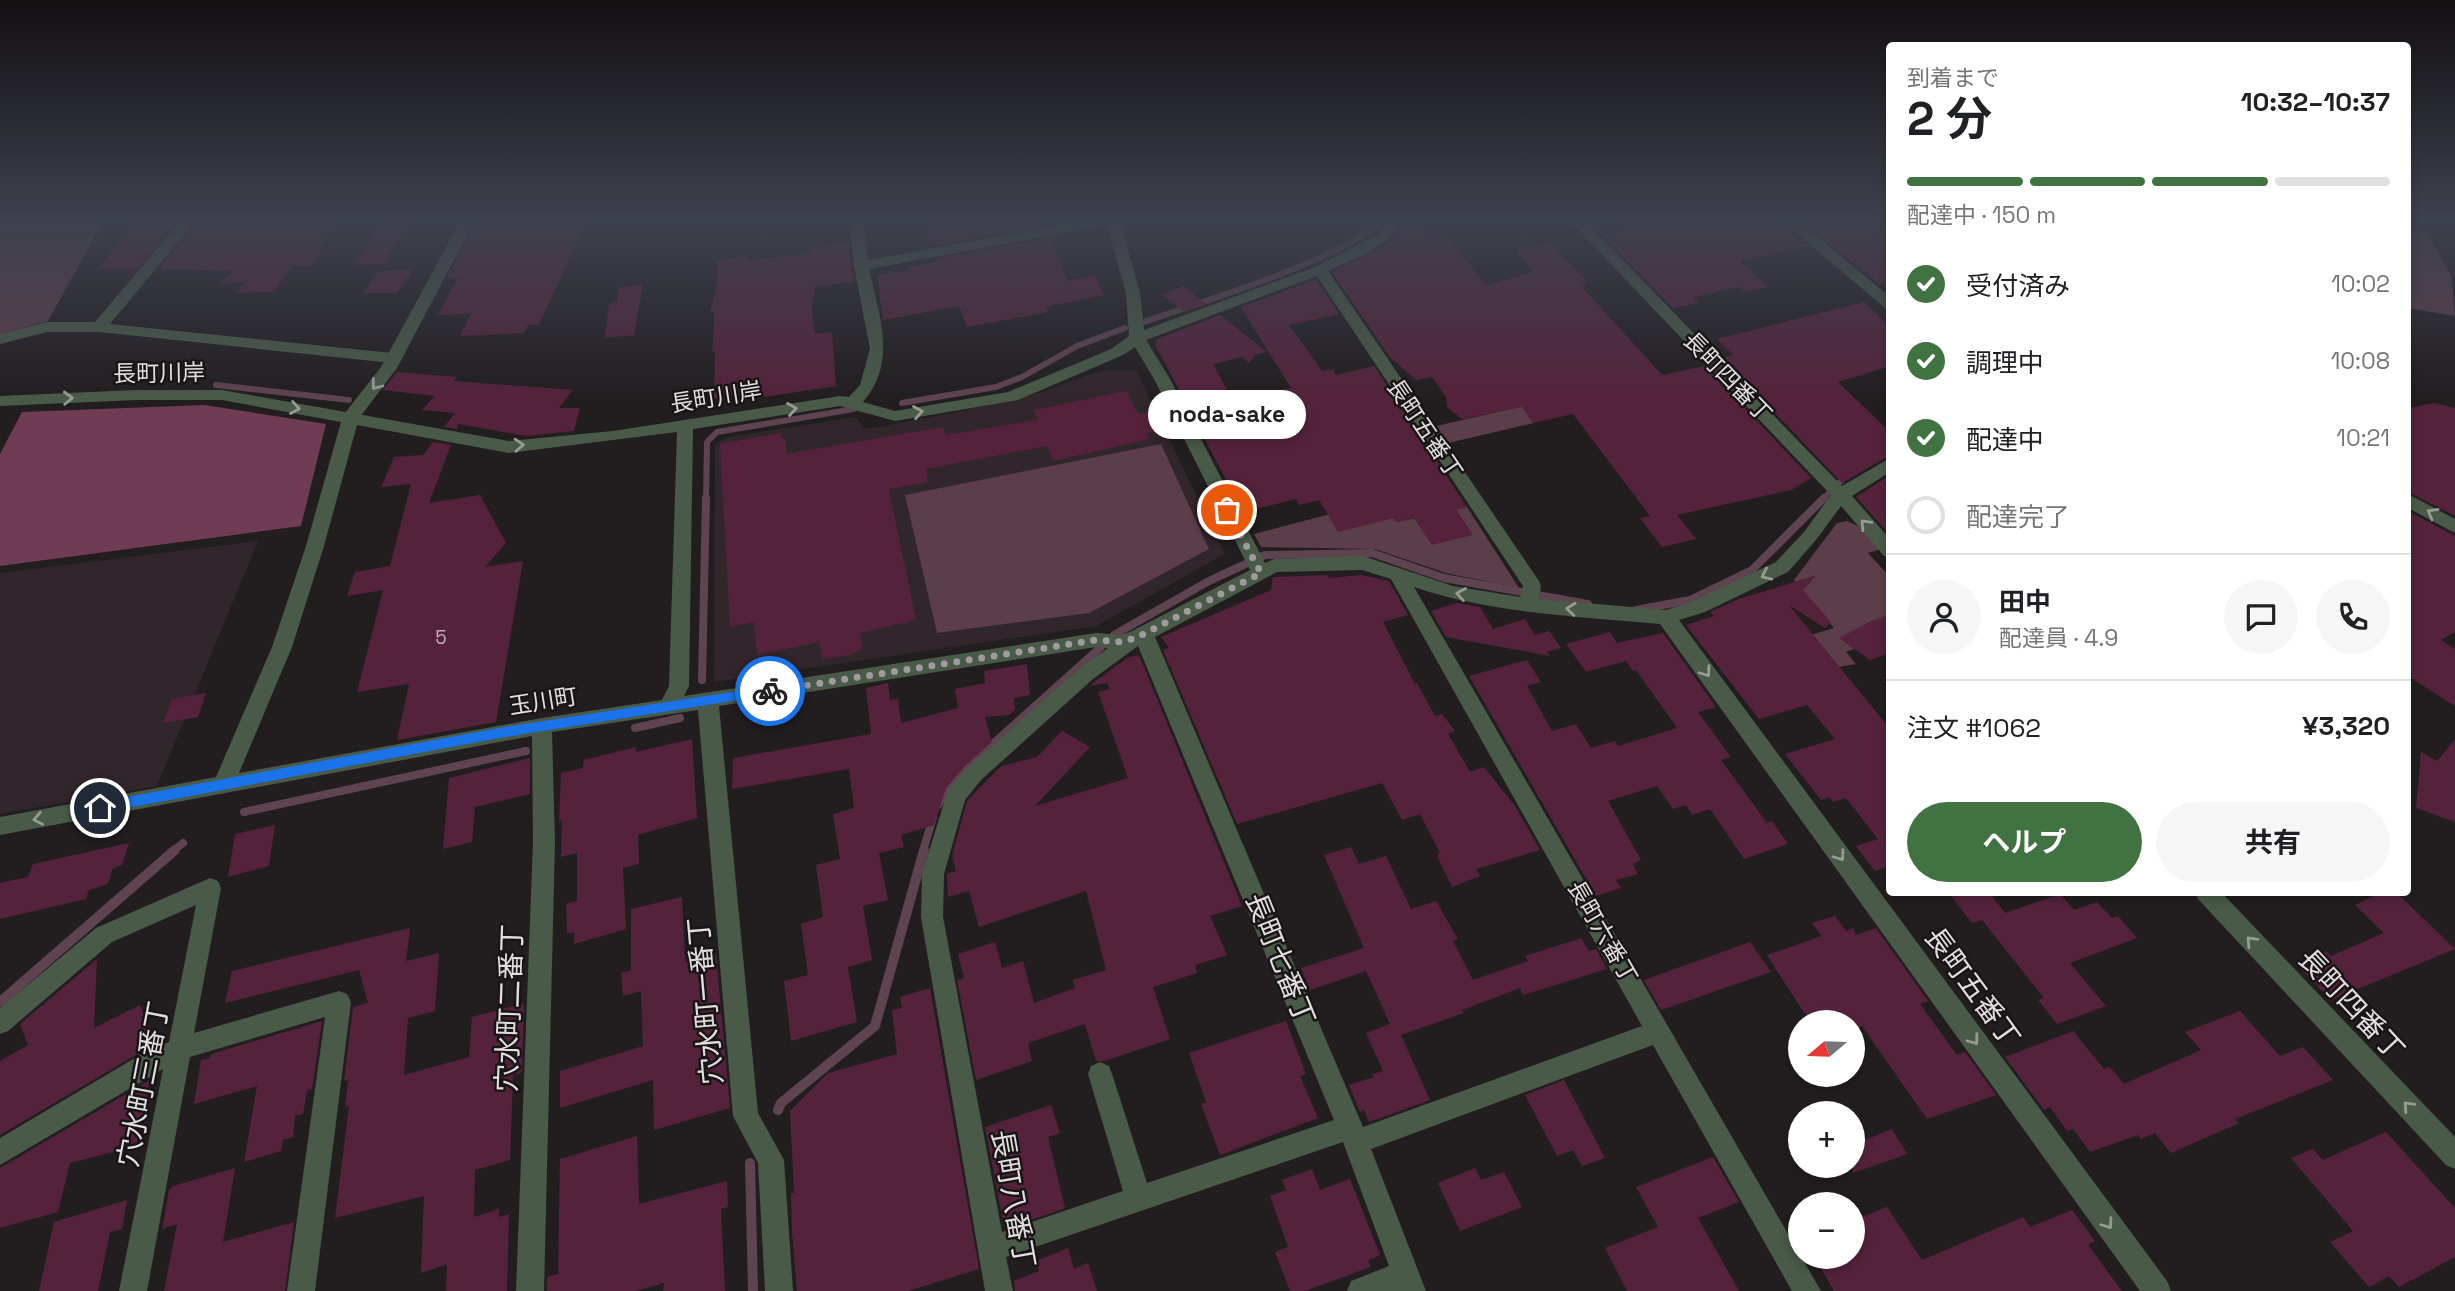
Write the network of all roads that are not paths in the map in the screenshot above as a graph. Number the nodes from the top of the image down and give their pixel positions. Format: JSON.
{"nodes":[{"id":1,"x":140,"y":278,"type":"edge"},
{"id":2,"x":436,"y":278,"type":"edge"},
{"id":3,"x":863,"y":278,"type":"edge"},
{"id":4,"x":1129,"y":278,"type":"edge"},
{"id":5,"x":1298,"y":278,"type":"edge"},
{"id":6,"x":1325,"y":278,"type":"edge"},
{"id":7,"x":1632,"y":278,"type":"edge"},
{"id":8,"x":1858,"y":278,"type":"edge"},
{"id":9,"x":1886,"y":302,"type":"edge"},
{"id":10,"x":99,"y":327,"type":"junction"},
{"id":11,"x":1138,"y":338,"type":"junction"},
{"id":12,"x":0,"y":339,"type":"edge"},
{"id":13,"x":392,"y":358,"type":"junction"},
{"id":14,"x":0,"y":401,"type":"edge"},
{"id":15,"x":854,"y":402,"type":"junction"},
{"id":16,"x":351,"y":417,"type":"junction"},
{"id":17,"x":685,"y":425,"type":"junction"},
{"id":18,"x":1886,"y":467,"type":"edge"},
{"id":19,"x":1839,"y":496,"type":"junction"},
{"id":20,"x":2411,"y":501,"type":"edge"},
{"id":21,"x":2455,"y":527,"type":"edge"},
{"id":22,"x":1886,"y":547,"type":"edge"},
{"id":23,"x":1250,"y":553,"type":"joint"},
{"id":24,"x":1261,"y":573,"type":"junction"},
{"id":25,"x":1397,"y":574,"type":"junction"},
{"id":26,"x":1530,"y":595,"type":"junction"},
{"id":27,"x":1666,"y":617,"type":"junction"},
{"id":28,"x":1128,"y":640,"type":"junction"},
{"id":29,"x":709,"y":700,"type":"junction"},
{"id":30,"x":668,"y":707,"type":"junction"},
{"id":31,"x":542,"y":726,"type":"junction"},
{"id":32,"x":224,"y":784,"type":"junction"},
{"id":33,"x":0,"y":826,"type":"edge"},
{"id":34,"x":2210,"y":896,"type":"edge"},
{"id":35,"x":0,"y":1023,"type":"edge"},
{"id":36,"x":1660,"y":1031,"type":"junction"},
{"id":37,"x":181,"y":1048,"type":"junction"},
{"id":38,"x":1100,"y":1074,"type":"dead end"},
{"id":39,"x":1353,"y":1135,"type":"junction"},
{"id":40,"x":0,"y":1152,"type":"edge"},
{"id":41,"x":2455,"y":1156,"type":"edge"},
{"id":42,"x":1139,"y":1199,"type":"junction"},
{"id":43,"x":991,"y":1249,"type":"junction"},
{"id":44,"x":1409,"y":1282,"type":"edge"},
{"id":45,"x":133,"y":1291,"type":"edge"},
{"id":46,"x":301,"y":1291,"type":"edge"},
{"id":47,"x":530,"y":1291,"type":"edge"},
{"id":48,"x":779,"y":1291,"type":"edge"},
{"id":49,"x":999,"y":1291,"type":"edge"},
{"id":50,"x":1361,"y":1291,"type":"edge"},
{"id":51,"x":1807,"y":1291,"type":"edge"},
{"id":52,"x":2157,"y":1291,"type":"edge"}],
"edges":[{"from":1,"to":10,"type":"street"},
{"from":2,"to":13,"type":"street"},
{"from":3,"to":15,"type":"street"},
{"from":4,"to":11,"type":"street"},
{"from":5,"to":11,"type":"street","name":"長町川岸"},
{"from":6,"to":26,"type":"street","name":"長町五番丁"},
{"from":7,"to":19,"type":"street","name":"長町四番丁"},
{"from":8,"to":9,"type":"street"},
{"from":10,"to":12,"type":"street"},
{"from":10,"to":13,"type":"street"},
{"from":15,"to":11,"type":"street","name":"長町川岸","one_way":true},
{"from":11,"to":23,"type":"street"},
{"from":13,"to":16,"type":"street","one_way":true},
{"from":14,"to":16,"type":"street","name":"長町川岸","one_way":true},
{"from":17,"to":15,"type":"street","name":"長町川岸","one_way":true},
{"from":16,"to":17,"type":"street","name":"長町川岸","one_way":true},
{"from":16,"to":32,"type":"street"},
{"from":17,"to":30,"type":"street"},
{"from":18,"to":19,"type":"street"},
{"from":22,"to":19,"type":"street","one_way":true},
{"from":19,"to":27,"type":"street","one_way":true},
{"from":21,"to":20,"type":"street","one_way":true},
{"from":23,"to":24,"type":"street"},
{"from":24,"to":25,"type":"street","name":"長町八番丁"},
{"from":24,"to":28,"type":"street","name":"長町八番丁"},
{"from":26,"to":25,"type":"street","name":"長町八番丁","one_way":true},
{"from":25,"to":36,"type":"street","name":"長町六番丁"},
{"from":27,"to":26,"type":"street","name":"長町八番丁","one_way":true},
{"from":27,"to":52,"type":"street","name":"長町五番丁","one_way":true},
{"from":28,"to":29,"type":"street","name":"玉川町"},
{"from":28,"to":39,"type":"street","name":"長町七番丁"},
{"from":28,"to":43,"type":"street","name":"長町八番丁"},
{"from":29,"to":30,"type":"street","name":"玉川町"},
{"from":29,"to":48,"type":"street","name":"穴水町一番丁"},
{"from":30,"to":31,"type":"street","name":"玉川町"},
{"from":31,"to":32,"type":"street","name":"玉川町"},
{"from":31,"to":47,"type":"street","name":"穴水町二番丁"},
{"from":32,"to":33,"type":"street","name":"玉川町","one_way":true},
{"from":41,"to":34,"type":"street","name":"長町四番丁","one_way":true},
{"from":35,"to":37,"type":"street","name":"穴水町三番丁"},
{"from":36,"to":39,"type":"street"},
{"from":36,"to":51,"type":"street","name":"長町六番丁"},
{"from":37,"to":40,"type":"street"},
{"from":37,"to":45,"type":"street","name":"穴水町三番丁"},
{"from":37,"to":46,"type":"street"},
{"from":38,"to":42,"type":"street"},
{"from":39,"to":42,"type":"street"},
{"from":39,"to":44,"type":"street","name":"長町七番丁"},
{"from":42,"to":43,"type":"street"},
{"from":43,"to":49,"type":"street","name":"長町八番丁"},
{"from":44,"to":50,"type":"street"}]}
